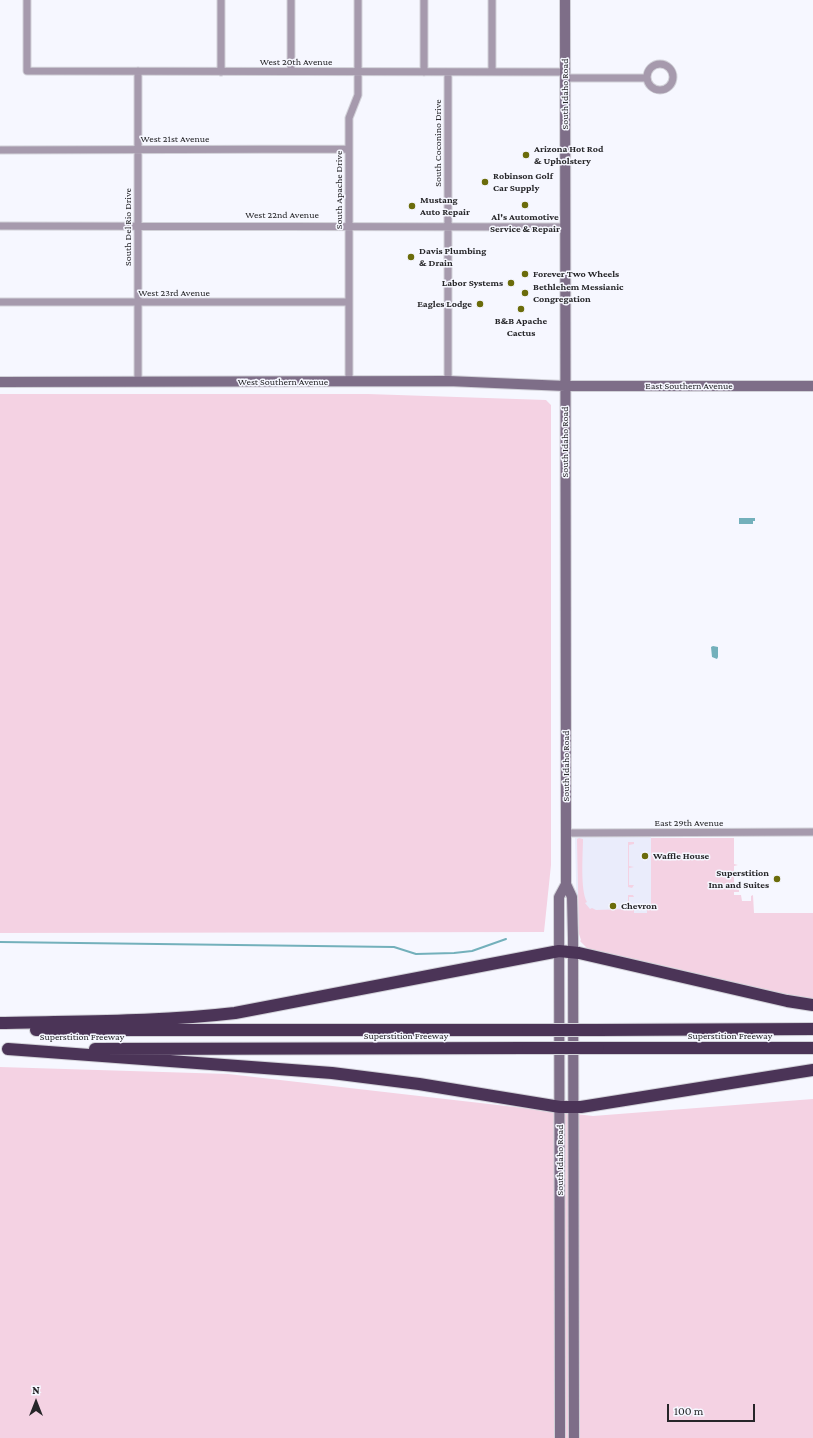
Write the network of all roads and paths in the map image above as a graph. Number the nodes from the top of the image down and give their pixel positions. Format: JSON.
{"nodes":[{"id":1,"x":27,"y":0,"type":"edge"},
{"id":2,"x":221,"y":0,"type":"edge"},
{"id":3,"x":291,"y":0,"type":"edge"},
{"id":4,"x":358,"y":0,"type":"edge"},
{"id":5,"x":424,"y":0,"type":"edge"},
{"id":6,"x":492,"y":0,"type":"edge"},
{"id":7,"x":565,"y":0,"type":"edge"},
{"id":8,"x":291,"y":71,"type":"junction"},
{"id":9,"x":492,"y":71,"type":"junction"},
{"id":10,"x":138,"y":72,"type":"junction"},
{"id":11,"x":221,"y":72,"type":"junction"},
{"id":12,"x":358,"y":72,"type":"junction"},
{"id":13,"x":424,"y":72,"type":"junction"},
{"id":14,"x":448,"y":72,"type":"junction"},
{"id":15,"x":565,"y":75,"type":"junction"},
{"id":16,"x":646,"y":78,"type":"dead end"},
{"id":17,"x":349,"y":149,"type":"junction"},
{"id":18,"x":0,"y":150,"type":"edge"},
{"id":19,"x":138,"y":150,"type":"junction"},
{"id":20,"x":349,"y":225,"type":"junction"},
{"id":21,"x":0,"y":226,"type":"edge"},
{"id":22,"x":137,"y":226,"type":"junction"},
{"id":23,"x":448,"y":226,"type":"junction"},
{"id":24,"x":565,"y":226,"type":"junction"},
{"id":25,"x":0,"y":302,"type":"edge"},
{"id":26,"x":349,"y":302,"type":"junction"},
{"id":27,"x":138,"y":303,"type":"junction"},
{"id":28,"x":0,"y":382,"type":"edge"},
{"id":29,"x":138,"y":382,"type":"junction"},
{"id":30,"x":349,"y":382,"type":"junction"},
{"id":31,"x":448,"y":382,"type":"junction"},
{"id":32,"x":565,"y":386,"type":"junction"},
{"id":33,"x":813,"y":386,"type":"edge"},
{"id":34,"x":813,"y":832,"type":"edge"},
{"id":35,"x":566,"y":833,"type":"junction"},
{"id":36,"x":566,"y":884,"type":"junction"},
{"id":37,"x":559,"y":951,"type":"junction"},
{"id":38,"x":573,"y":952,"type":"junction"},
{"id":39,"x":813,"y":1005,"type":"edge"},
{"id":40,"x":0,"y":1023,"type":"edge"},
{"id":41,"x":813,"y":1029,"type":"edge"},
{"id":42,"x":0,"y":1030,"type":"edge"},
{"id":43,"x":813,"y":1048,"type":"edge"},
{"id":44,"x":4,"y":1049,"type":"edge"},
{"id":45,"x":813,"y":1070,"type":"edge"},
{"id":46,"x":560,"y":1107,"type":"junction"},
{"id":47,"x":573,"y":1107,"type":"junction"},
{"id":48,"x":560,"y":1438,"type":"edge"},
{"id":49,"x":574,"y":1438,"type":"edge"}],
"edges":[{"from":1,"to":10,"type":"street","name":"West 20th Avenue"},
{"from":2,"to":11,"type":"street"},
{"from":3,"to":8,"type":"street"},
{"from":4,"to":12,"type":"street","name":"South Apache Drive"},
{"from":5,"to":13,"type":"street"},
{"from":6,"to":9,"type":"street"},
{"from":7,"to":15,"type":"main road","name":"South Idaho Road"},
{"from":8,"to":11,"type":"street","name":"West 20th Avenue"},
{"from":8,"to":12,"type":"street","name":"West 20th Avenue"},
{"from":9,"to":14,"type":"street","name":"West 20th Avenue"},
{"from":9,"to":15,"type":"street","name":"West 20th Avenue"},
{"from":10,"to":11,"type":"street","name":"West 20th Avenue"},
{"from":10,"to":19,"type":"street","name":"South Del Rio Drive"},
{"from":12,"to":13,"type":"street","name":"West 20th Avenue"},
{"from":12,"to":17,"type":"street","name":"South Apache Drive"},
{"from":13,"to":14,"type":"street","name":"West 20th Avenue"},
{"from":14,"to":23,"type":"street","name":"South Coconino Drive"},
{"from":15,"to":16,"type":"street","name":"West 20th Avenue"},
{"from":15,"to":24,"type":"main road","name":"South Idaho Road"},
{"from":17,"to":19,"type":"street","name":"West 21st Avenue"},
{"from":17,"to":20,"type":"street","name":"South Apache Drive"},
{"from":18,"to":19,"type":"street","name":"West 21st Avenue"},
{"from":19,"to":22,"type":"street","name":"South Del Rio Drive"},
{"from":20,"to":22,"type":"street","name":"West 22nd Avenue"},
{"from":20,"to":23,"type":"street","name":"West 22nd Avenue"},
{"from":20,"to":26,"type":"street","name":"South Apache Drive"},
{"from":21,"to":22,"type":"street","name":"West 22nd Avenue"},
{"from":22,"to":27,"type":"street","name":"South Del Rio Drive"},
{"from":23,"to":24,"type":"street","name":"West 22nd Avenue"},
{"from":23,"to":31,"type":"street","name":"South Coconino Drive"},
{"from":24,"to":32,"type":"main road","name":"South Idaho Road"},
{"from":25,"to":27,"type":"street","name":"West 23rd Avenue"},
{"from":26,"to":27,"type":"street","name":"West 23rd Avenue"},
{"from":26,"to":30,"type":"street","name":"South Apache Drive"},
{"from":27,"to":29,"type":"street","name":"South Del Rio Drive"},
{"from":28,"to":29,"type":"main road","name":"West Southern Avenue"},
{"from":29,"to":30,"type":"main road","name":"West Southern Avenue"},
{"from":30,"to":31,"type":"main road","name":"West Southern Avenue"},
{"from":31,"to":32,"type":"main road","name":"West Southern Avenue"},
{"from":32,"to":33,"type":"main road","name":"East Southern Avenue"},
{"from":32,"to":35,"type":"main road","name":"South Idaho Road"},
{"from":34,"to":35,"type":"street","name":"East 29th Avenue"},
{"from":35,"to":36,"type":"main road","name":"South Idaho Road"},
{"from":36,"to":37,"type":"main road","name":"South Idaho Road"},
{"from":36,"to":38,"type":"main road","name":"South Idaho Road"},
{"from":37,"to":38,"type":"highway"},
{"from":37,"to":40,"type":"highway"},
{"from":37,"to":46,"type":"main road","name":"South Idaho Road"},
{"from":38,"to":39,"type":"highway"},
{"from":38,"to":47,"type":"main road","name":"South Idaho Road"},
{"from":41,"to":42,"type":"highway","name":"Superstition Freeway","bridge":true},
{"from":43,"to":44,"type":"highway","name":"Superstition Freeway","bridge":true},
{"from":44,"to":46,"type":"highway"},
{"from":45,"to":47,"type":"highway"},
{"from":46,"to":47,"type":"highway"},
{"from":46,"to":48,"type":"main road","name":"South Idaho Road"},
{"from":47,"to":49,"type":"main road","name":"South Idaho Road"}]}
